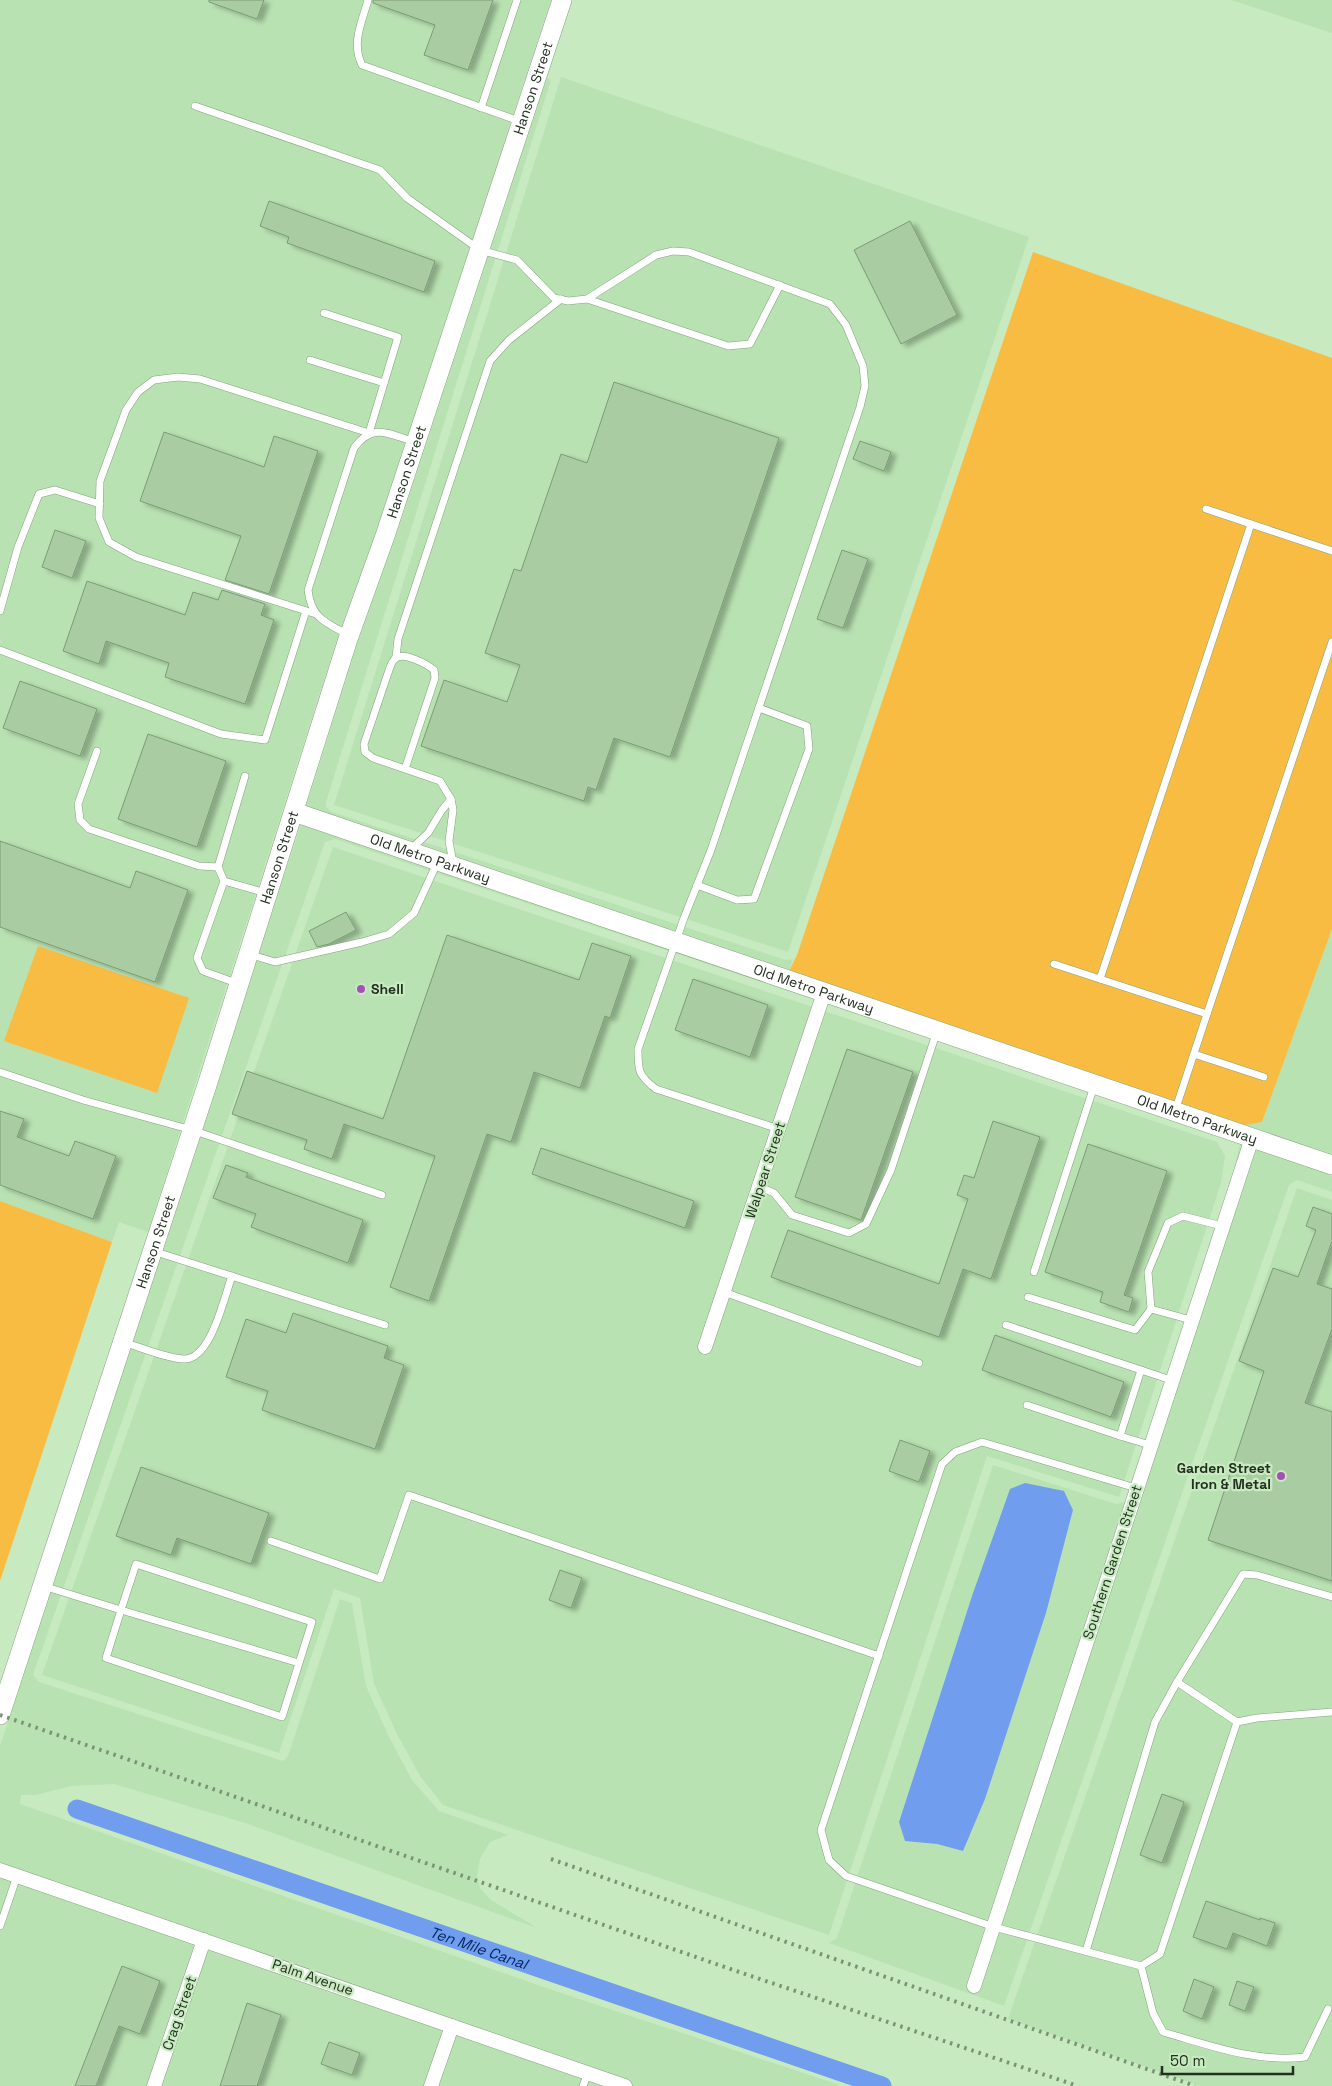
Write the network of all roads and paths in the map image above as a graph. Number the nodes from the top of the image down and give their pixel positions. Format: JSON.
{"nodes":[{"id":1,"x":368,"y":0,"type":"edge"},
{"id":2,"x":517,"y":0,"type":"edge"},
{"id":3,"x":562,"y":0,"type":"edge"},
{"id":4,"x":195,"y":106,"type":"dead end"},
{"id":5,"x":481,"y":108,"type":"junction"},
{"id":6,"x":522,"y":122,"type":"junction"},
{"id":7,"x":480,"y":250,"type":"junction"},
{"id":8,"x":780,"y":286,"type":"junction"},
{"id":9,"x":561,"y":299,"type":"junction"},
{"id":10,"x":587,"y":299,"type":"junction"},
{"id":11,"x":324,"y":313,"type":"dead end"},
{"id":12,"x":310,"y":360,"type":"dead end"},
{"id":13,"x":384,"y":383,"type":"junction"},
{"id":14,"x":369,"y":433,"type":"junction"},
{"id":15,"x":416,"y":442,"type":"junction"},
{"id":16,"x":100,"y":504,"type":"junction"},
{"id":17,"x":1206,"y":509,"type":"dead end"},
{"id":18,"x":1251,"y":524,"type":"junction"},
{"id":19,"x":1332,"y":551,"type":"edge"},
{"id":20,"x":0,"y":611,"type":"edge"},
{"id":21,"x":306,"y":611,"type":"junction"},
{"id":22,"x":316,"y":614,"type":"junction"},
{"id":23,"x":350,"y":635,"type":"junction"},
{"id":24,"x":1332,"y":642,"type":"edge"},
{"id":25,"x":0,"y":650,"type":"edge"},
{"id":26,"x":396,"y":657,"type":"junction"},
{"id":27,"x":759,"y":708,"type":"junction"},
{"id":28,"x":98,"y":751,"type":"dead end"},
{"id":29,"x":405,"y":769,"type":"junction"},
{"id":30,"x":245,"y":776,"type":"dead end"},
{"id":31,"x":451,"y":800,"type":"junction"},
{"id":32,"x":294,"y":812,"type":"junction"},
{"id":33,"x":409,"y":851,"type":"junction"},
{"id":34,"x":446,"y":863,"type":"junction"},
{"id":35,"x":218,"y":867,"type":"junction"},
{"id":36,"x":224,"y":881,"type":"junction"},
{"id":37,"x":697,"y":885,"type":"junction"},
{"id":38,"x":268,"y":893,"type":"junction"},
{"id":39,"x":676,"y":942,"type":"junction"},
{"id":40,"x":249,"y":954,"type":"junction"},
{"id":41,"x":1054,"y":964,"type":"dead end"},
{"id":42,"x":1100,"y":979,"type":"junction"},
{"id":43,"x":239,"y":984,"type":"junction"},
{"id":44,"x":824,"y":993,"type":"junction"},
{"id":45,"x":1207,"y":1014,"type":"junction"},
{"id":46,"x":937,"y":1031,"type":"junction"},
{"id":47,"x":1194,"y":1054,"type":"junction"},
{"id":48,"x":0,"y":1072,"type":"edge"},
{"id":49,"x":1264,"y":1078,"type":"dead end"},
{"id":50,"x":1095,"y":1084,"type":"junction"},
{"id":51,"x":1175,"y":1112,"type":"junction"},
{"id":52,"x":779,"y":1129,"type":"junction"},
{"id":53,"x":192,"y":1130,"type":"junction"},
{"id":54,"x":1252,"y":1138,"type":"junction"},
{"id":55,"x":1332,"y":1165,"type":"edge"},
{"id":56,"x":760,"y":1187,"type":"junction"},
{"id":57,"x":382,"y":1195,"type":"dead end"},
{"id":58,"x":1222,"y":1226,"type":"junction"},
{"id":59,"x":152,"y":1251,"type":"junction"},
{"id":60,"x":1034,"y":1272,"type":"dead end"},
{"id":61,"x":232,"y":1276,"type":"junction"},
{"id":62,"x":724,"y":1292,"type":"junction"},
{"id":63,"x":1028,"y":1296,"type":"dead end"},
{"id":64,"x":1151,"y":1308,"type":"junction"},
{"id":65,"x":1191,"y":1320,"type":"junction"},
{"id":66,"x":385,"y":1325,"type":"dead end"},
{"id":67,"x":1006,"y":1325,"type":"dead end"},
{"id":68,"x":122,"y":1342,"type":"junction"},
{"id":69,"x":705,"y":1347,"type":"dead end"},
{"id":70,"x":919,"y":1363,"type":"dead end"},
{"id":71,"x":1141,"y":1370,"type":"junction"},
{"id":72,"x":1171,"y":1380,"type":"junction"},
{"id":73,"x":1028,"y":1405,"type":"dead end"},
{"id":74,"x":1120,"y":1436,"type":"junction"},
{"id":75,"x":1150,"y":1445,"type":"junction"},
{"id":76,"x":1136,"y":1488,"type":"junction"},
{"id":77,"x":271,"y":1542,"type":"dead end"},
{"id":78,"x":42,"y":1586,"type":"junction"},
{"id":79,"x":1332,"y":1597,"type":"edge"},
{"id":80,"x":122,"y":1610,"type":"junction"},
{"id":81,"x":878,"y":1656,"type":"junction"},
{"id":82,"x":299,"y":1663,"type":"junction"},
{"id":83,"x":1177,"y":1682,"type":"junction"},
{"id":84,"x":1332,"y":1712,"type":"edge"},
{"id":85,"x":0,"y":1715,"type":"edge"},
{"id":86,"x":1238,"y":1722,"type":"junction"},
{"id":87,"x":0,"y":1870,"type":"edge"},
{"id":88,"x":17,"y":1876,"type":"junction"},
{"id":89,"x":0,"y":1926,"type":"edge"},
{"id":90,"x":994,"y":1927,"type":"junction"},
{"id":91,"x":204,"y":1940,"type":"junction"},
{"id":92,"x":1086,"y":1951,"type":"junction"},
{"id":93,"x":1141,"y":1966,"type":"junction"},
{"id":94,"x":974,"y":1986,"type":"dead end"},
{"id":95,"x":1328,"y":2008,"type":"dead end"},
{"id":96,"x":452,"y":2026,"type":"junction"},
{"id":97,"x":586,"y":2080,"type":"edge"},
{"id":98,"x":154,"y":2086,"type":"edge"},
{"id":99,"x":432,"y":2086,"type":"edge"},
{"id":100,"x":625,"y":2086,"type":"edge"}],
"edges":[{"from":1,"to":5,"type":"lane"},
{"from":2,"to":5,"type":"lane"},
{"from":3,"to":6,"type":"street","name":"Hanson Street"},
{"from":4,"to":7,"type":"lane"},
{"from":5,"to":6,"type":"lane"},
{"from":6,"to":7,"type":"street","name":"Hanson Street"},
{"from":7,"to":9,"type":"lane"},
{"from":7,"to":15,"type":"street","name":"Hanson Street"},
{"from":8,"to":10,"type":"lane"},
{"from":8,"to":10,"type":"lane"},
{"from":8,"to":27,"type":"lane"},
{"from":9,"to":10,"type":"lane"},
{"from":9,"to":26,"type":"lane"},
{"from":11,"to":13,"type":"lane"},
{"from":12,"to":13,"type":"lane"},
{"from":13,"to":14,"type":"lane"},
{"from":14,"to":15,"type":"lane"},
{"from":14,"to":16,"type":"lane"},
{"from":14,"to":22,"type":"lane"},
{"from":15,"to":23,"type":"street","name":"Hanson Street"},
{"from":16,"to":20,"type":"lane"},
{"from":16,"to":21,"type":"lane"},
{"from":17,"to":18,"type":"lane"},
{"from":18,"to":19,"type":"lane"},
{"from":18,"to":42,"type":"lane"},
{"from":21,"to":22,"type":"lane"},
{"from":21,"to":25,"type":"lane"},
{"from":22,"to":23,"type":"lane"},
{"from":23,"to":32,"type":"street","name":"Hanson Street"},
{"from":24,"to":45,"type":"lane"},
{"from":26,"to":29,"type":"lane"},
{"from":26,"to":29,"type":"lane"},
{"from":27,"to":37,"type":"lane"},
{"from":27,"to":37,"type":"lane"},
{"from":28,"to":35,"type":"lane"},
{"from":29,"to":31,"type":"lane"},
{"from":30,"to":35,"type":"lane"},
{"from":31,"to":33,"type":"lane"},
{"from":31,"to":34,"type":"lane"},
{"from":32,"to":33,"type":"street","name":"Old Metro Parkway"},
{"from":32,"to":38,"type":"street","name":"Hanson Street"},
{"from":33,"to":34,"type":"street","name":"Old Metro Parkway"},
{"from":34,"to":39,"type":"street","name":"Old Metro Parkway"},
{"from":34,"to":40,"type":"lane"},
{"from":35,"to":36,"type":"lane"},
{"from":36,"to":38,"type":"lane"},
{"from":36,"to":43,"type":"lane"},
{"from":37,"to":39,"type":"lane"},
{"from":38,"to":40,"type":"street","name":"Hanson Street"},
{"from":39,"to":44,"type":"street","name":"Old Metro Parkway"},
{"from":39,"to":52,"type":"lane"},
{"from":40,"to":43,"type":"street","name":"Hanson Street"},
{"from":41,"to":42,"type":"lane"},
{"from":42,"to":45,"type":"lane"},
{"from":43,"to":53,"type":"street","name":"Hanson Street"},
{"from":44,"to":46,"type":"street","name":"Old Metro Parkway"},
{"from":44,"to":52,"type":"street","name":"Walpear Street"},
{"from":45,"to":47,"type":"lane"},
{"from":46,"to":50,"type":"street","name":"Old Metro Parkway"},
{"from":46,"to":56,"type":"lane"},
{"from":47,"to":49,"type":"lane"},
{"from":47,"to":51,"type":"lane"},
{"from":48,"to":53,"type":"lane"},
{"from":50,"to":51,"type":"street","name":"Old Metro Parkway"},
{"from":50,"to":60,"type":"lane"},
{"from":51,"to":54,"type":"street","name":"Old Metro Parkway"},
{"from":52,"to":56,"type":"street","name":"Walpear Street"},
{"from":53,"to":57,"type":"lane"},
{"from":53,"to":59,"type":"street","name":"Hanson Street"},
{"from":54,"to":55,"type":"street","name":"Old Metro Parkway"},
{"from":54,"to":58,"type":"street","name":"Southern Garden Street"},
{"from":56,"to":62,"type":"street","name":"Walpear Street"},
{"from":58,"to":64,"type":"lane"},
{"from":58,"to":65,"type":"street","name":"Southern Garden Street"},
{"from":59,"to":61,"type":"lane"},
{"from":59,"to":68,"type":"street","name":"Hanson Street"},
{"from":61,"to":66,"type":"lane"},
{"from":61,"to":68,"type":"lane"},
{"from":62,"to":69,"type":"street","name":"Walpear Street"},
{"from":62,"to":70,"type":"lane"},
{"from":63,"to":64,"type":"lane"},
{"from":64,"to":65,"type":"lane"},
{"from":65,"to":72,"type":"street","name":"Southern Garden Street"},
{"from":67,"to":71,"type":"lane"},
{"from":68,"to":78,"type":"street","name":"Hanson Street"},
{"from":71,"to":72,"type":"lane"},
{"from":71,"to":74,"type":"lane"},
{"from":72,"to":75,"type":"street","name":"Southern Garden Street"},
{"from":73,"to":74,"type":"lane"},
{"from":74,"to":75,"type":"lane"},
{"from":75,"to":76,"type":"street","name":"Southern Garden Street"},
{"from":76,"to":81,"type":"lane"},
{"from":76,"to":90,"type":"street","name":"Southern Garden Street"},
{"from":77,"to":81,"type":"lane"},
{"from":78,"to":80,"type":"lane"},
{"from":78,"to":85,"type":"street","name":"Hanson Street"},
{"from":79,"to":83,"type":"lane"},
{"from":80,"to":82,"type":"lane"},
{"from":80,"to":82,"type":"lane"},
{"from":80,"to":82,"type":"lane"},
{"from":81,"to":90,"type":"lane"},
{"from":83,"to":86,"type":"lane"},
{"from":83,"to":92,"type":"lane"},
{"from":84,"to":86,"type":"lane"},
{"from":86,"to":93,"type":"lane"},
{"from":87,"to":88,"type":"street","name":"Palm Avenue"},
{"from":88,"to":89,"type":"lane"},
{"from":88,"to":91,"type":"street","name":"Palm Avenue"},
{"from":90,"to":92,"type":"lane"},
{"from":90,"to":94,"type":"street","name":"Southern Garden Street"},
{"from":91,"to":96,"type":"street","name":"Palm Avenue"},
{"from":91,"to":98,"type":"street","name":"Crag Street"},
{"from":92,"to":93,"type":"lane"},
{"from":93,"to":95,"type":"lane"},
{"from":96,"to":97,"type":"street","name":"Palm Avenue"},
{"from":96,"to":99,"type":"street"},
{"from":97,"to":100,"type":"street","name":"Palm Avenue"}]}
